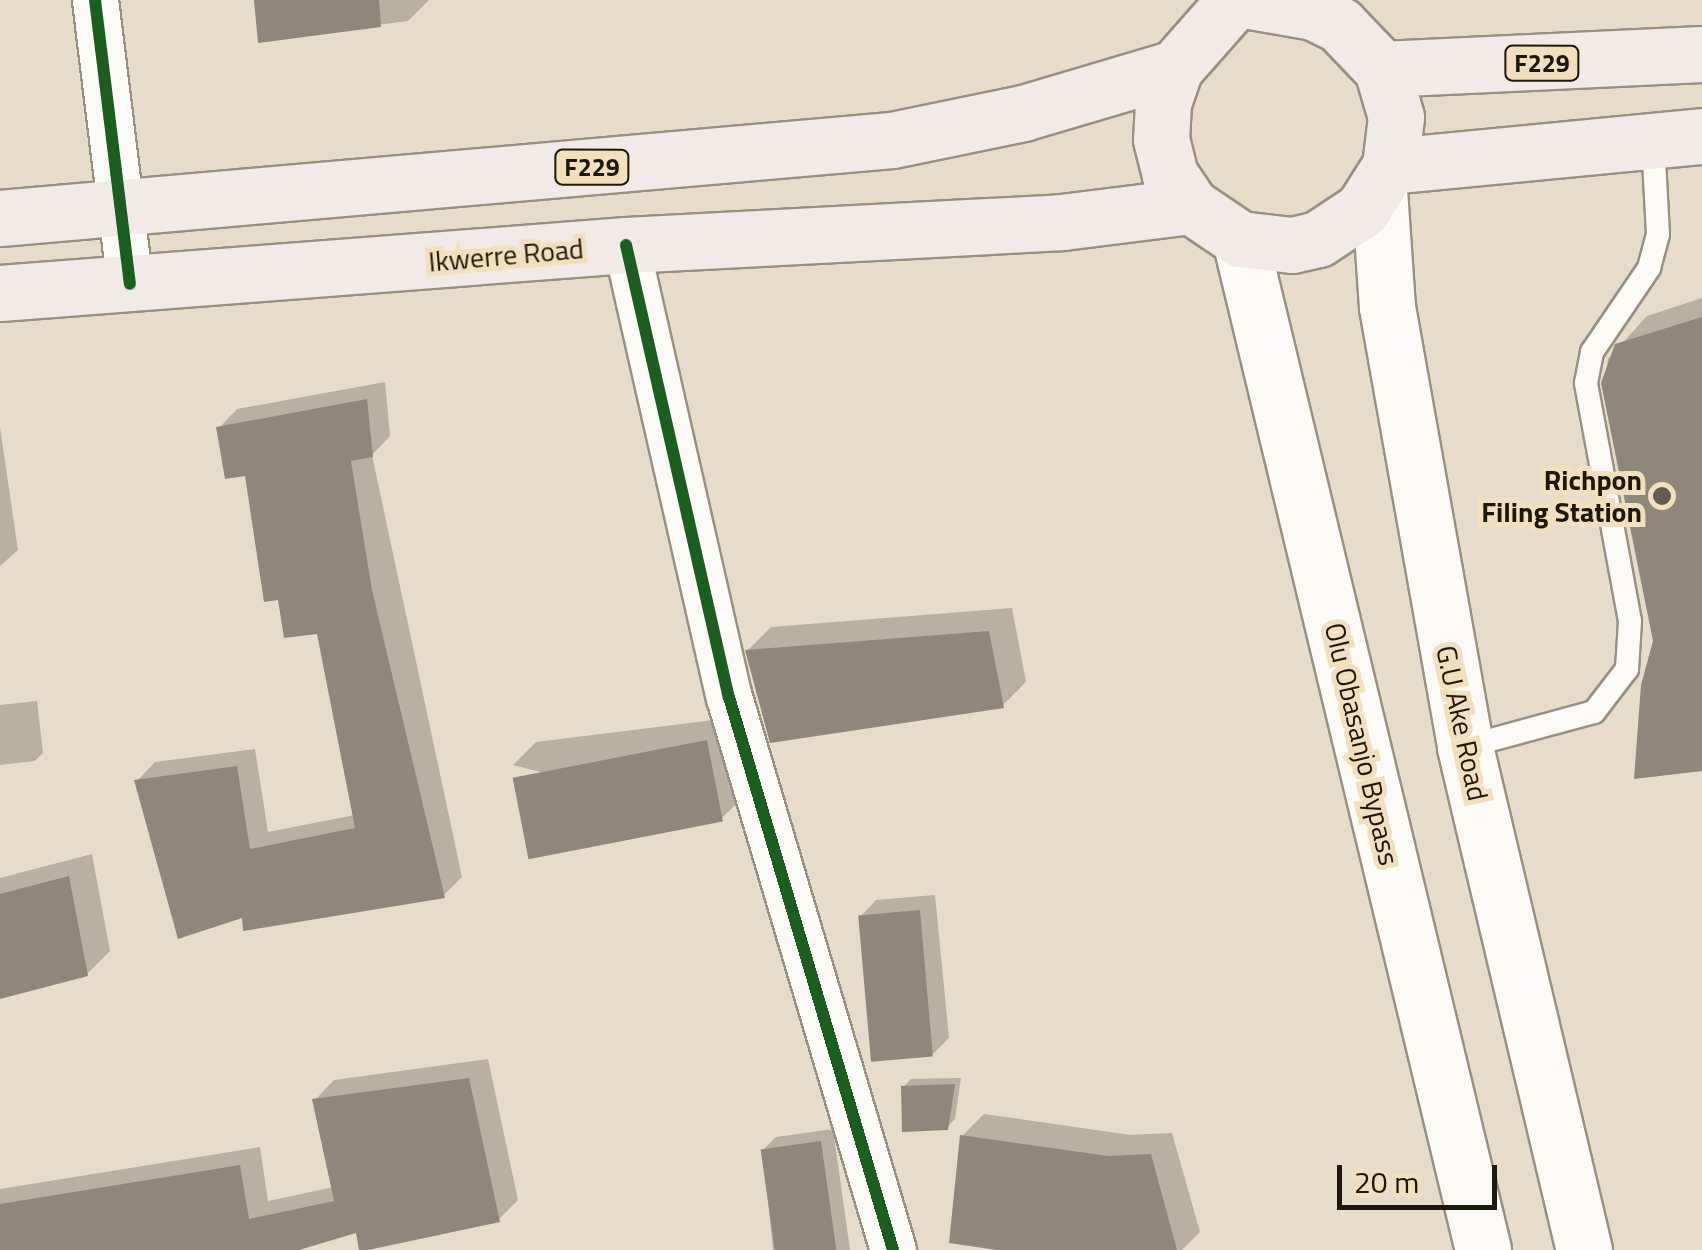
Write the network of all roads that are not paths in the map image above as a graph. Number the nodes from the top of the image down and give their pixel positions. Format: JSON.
{"nodes":[{"id":1,"x":94,"y":0,"type":"edge"},
{"id":2,"x":1235,"y":0,"type":"edge"},
{"id":3,"x":1244,"y":0,"type":"edge"},
{"id":4,"x":1702,"y":54,"type":"edge"},
{"id":5,"x":1175,"y":68,"type":"junction"},
{"id":6,"x":1382,"y":69,"type":"junction"},
{"id":7,"x":1677,"y":139,"type":"edge"},
{"id":8,"x":1384,"y":178,"type":"junction"},
{"id":9,"x":1191,"y":206,"type":"junction"},
{"id":10,"x":119,"y":209,"type":"junction"},
{"id":11,"x":0,"y":218,"type":"edge"},
{"id":12,"x":1240,"y":239,"type":"junction"},
{"id":13,"x":626,"y":245,"type":"junction"},
{"id":14,"x":130,"y":284,"type":"junction"},
{"id":15,"x":0,"y":293,"type":"edge"},
{"id":16,"x":1465,"y":747,"type":"junction"},
{"id":17,"x":893,"y":1250,"type":"edge"},
{"id":18,"x":1483,"y":1250,"type":"edge"},
{"id":19,"x":1584,"y":1250,"type":"edge"}],
"edges":[{"from":1,"to":10,"type":"street"},
{"from":2,"to":5,"type":"main road"},
{"from":3,"to":6,"type":"main road"},
{"from":4,"to":6,"type":"main road","number":"F229"},
{"from":5,"to":9,"type":"main road"},
{"from":5,"to":10,"type":"main road","number":"F229"},
{"from":6,"to":8,"type":"main road"},
{"from":7,"to":8,"type":"main road"},
{"from":7,"to":16,"type":"lane"},
{"from":8,"to":12,"type":"main road"},
{"from":8,"to":16,"type":"main road","name":"G.U Ake Road"},
{"from":9,"to":12,"type":"main road"},
{"from":9,"to":13,"type":"main road","name":"Ikwerre Road"},
{"from":10,"to":11,"type":"main road","number":"F229"},
{"from":10,"to":14,"type":"street"},
{"from":12,"to":18,"type":"main road","name":"Olu Obasanjo Bypass"},
{"from":13,"to":14,"type":"main road","name":"Ikwerre Road"},
{"from":13,"to":17,"type":"street"},
{"from":14,"to":15,"type":"main road","name":"Ikwerre Road"},
{"from":16,"to":19,"type":"main road","name":"G.U Ake Road"}]}
